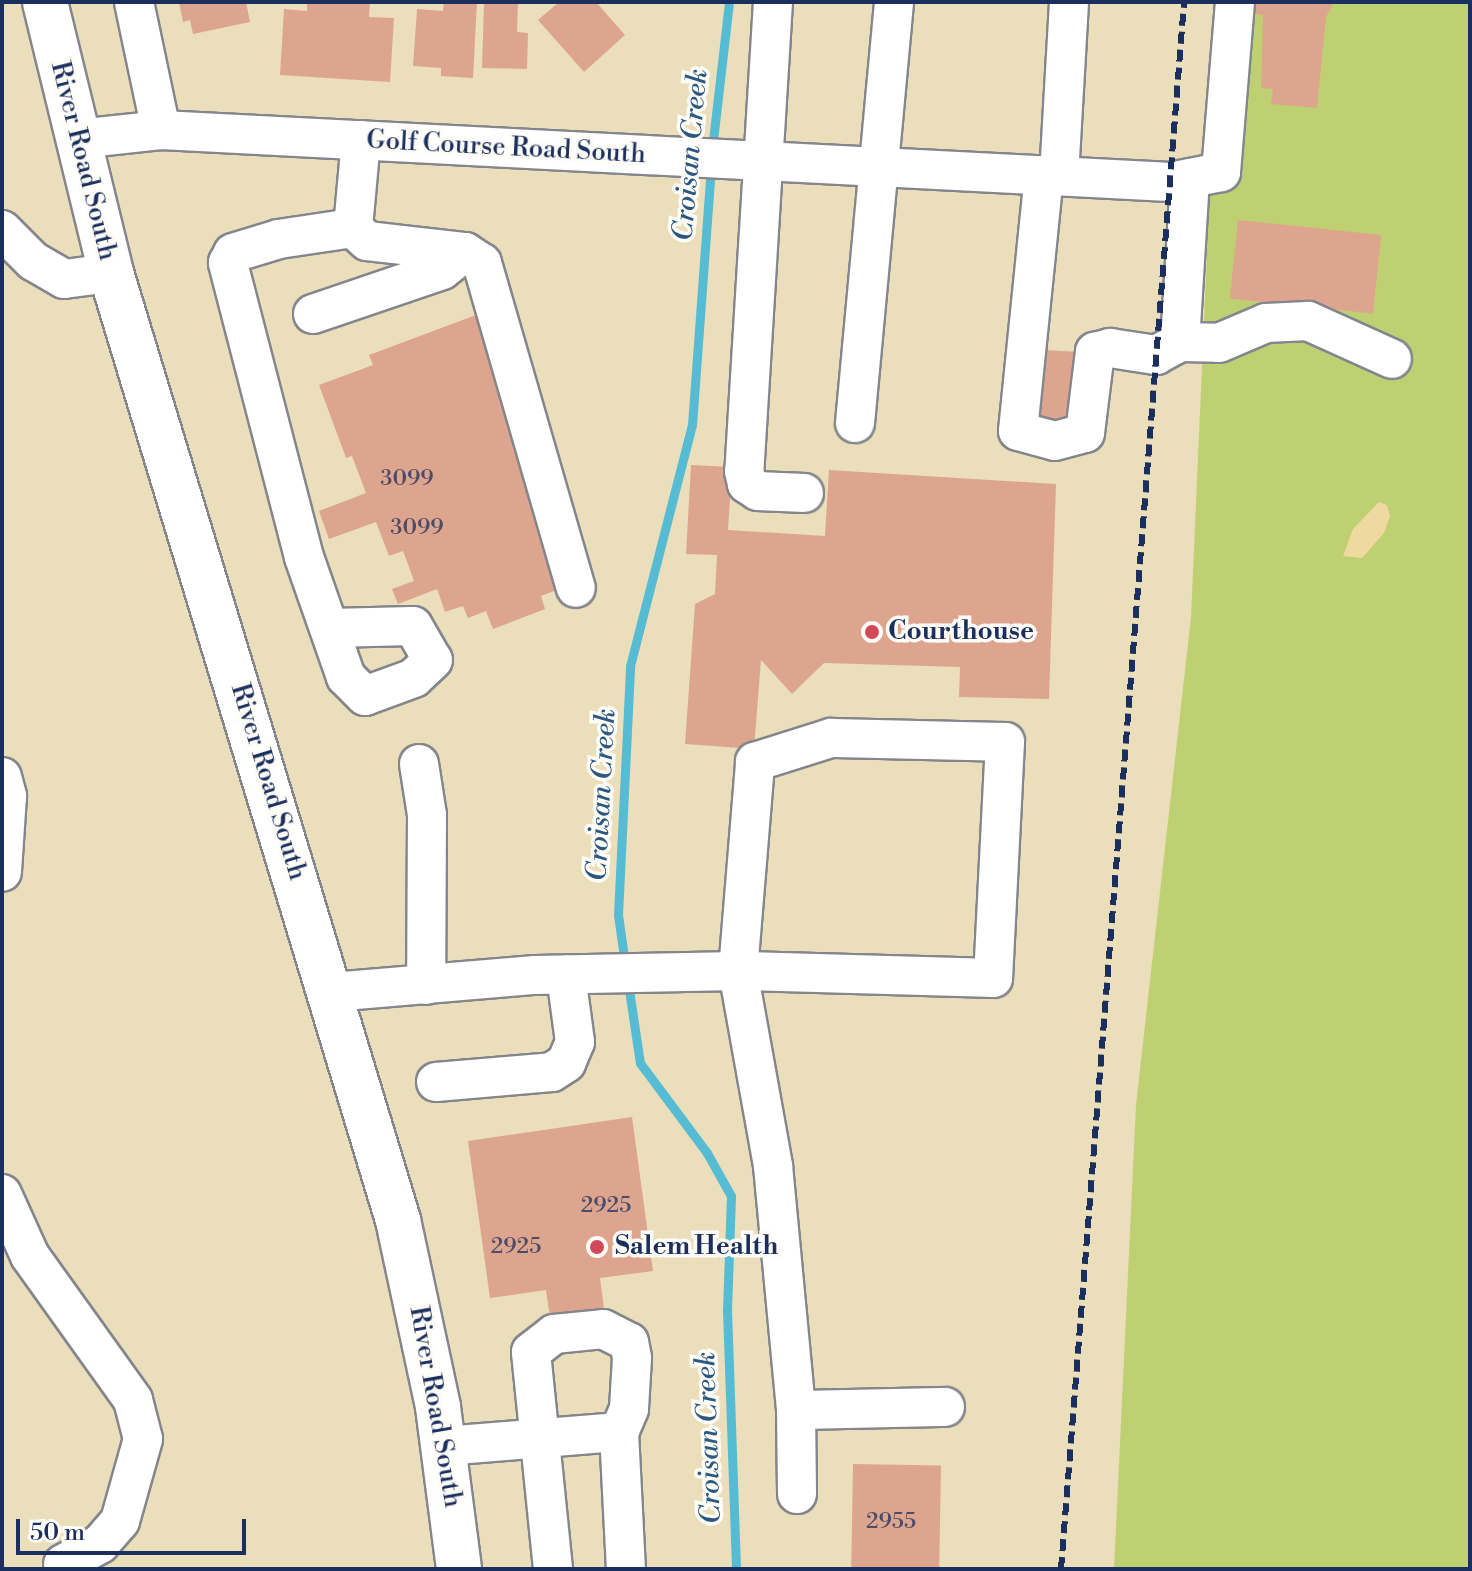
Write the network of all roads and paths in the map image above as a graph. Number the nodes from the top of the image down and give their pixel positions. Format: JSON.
{"nodes":[{"id":1,"x":45,"y":2,"type":"edge"},
{"id":2,"x":134,"y":2,"type":"edge"},
{"id":3,"x":773,"y":2,"type":"edge"},
{"id":4,"x":894,"y":2,"type":"edge"},
{"id":5,"x":1069,"y":2,"type":"edge"},
{"id":6,"x":1235,"y":2,"type":"edge"},
{"id":7,"x":161,"y":130,"type":"junction"},
{"id":8,"x":78,"y":139,"type":"junction"},
{"id":9,"x":361,"y":140,"type":"junction"},
{"id":10,"x":761,"y":159,"type":"junction"},
{"id":11,"x":877,"y":165,"type":"junction"},
{"id":12,"x":1052,"y":175,"type":"junction"},
{"id":13,"x":1206,"y":175,"type":"junction"},
{"id":14,"x":353,"y":228,"type":"junction"},
{"id":15,"x":2,"y":230,"type":"edge"},
{"id":16,"x":465,"y":252,"type":"junction"},
{"id":17,"x":111,"y":273,"type":"junction"},
{"id":18,"x":313,"y":314,"type":"dead end"},
{"id":19,"x":1180,"y":342,"type":"junction"},
{"id":20,"x":1392,"y":359,"type":"dead end"},
{"id":21,"x":855,"y":423,"type":"dead end"},
{"id":22,"x":804,"y":493,"type":"dead end"},
{"id":23,"x":576,"y":588,"type":"dead end"},
{"id":24,"x":330,"y":628,"type":"dead end"},
{"id":25,"x":419,"y":764,"type":"dead end"},
{"id":26,"x":2,"y":777,"type":"edge"},
{"id":27,"x":2,"y":872,"type":"edge"},
{"id":28,"x":738,"y":971,"type":"junction"},
{"id":29,"x":579,"y":974,"type":"junction"},
{"id":30,"x":426,"y":985,"type":"junction"},
{"id":31,"x":332,"y":992,"type":"junction"},
{"id":32,"x":436,"y":1082,"type":"dead end"},
{"id":33,"x":2,"y":1194,"type":"edge"},
{"id":34,"x":945,"y":1407,"type":"dead end"},
{"id":35,"x":796,"y":1410,"type":"junction"},
{"id":36,"x":619,"y":1432,"type":"junction"},
{"id":37,"x":538,"y":1438,"type":"junction"},
{"id":38,"x":444,"y":1446,"type":"junction"},
{"id":39,"x":797,"y":1494,"type":"dead end"},
{"id":40,"x":63,"y":1564,"type":"dead end"},
{"id":41,"x":459,"y":1569,"type":"edge"},
{"id":42,"x":553,"y":1569,"type":"edge"},
{"id":43,"x":626,"y":1569,"type":"edge"}],
"edges":[{"from":1,"to":8,"type":"main road","name":"River Road South"},
{"from":2,"to":7,"type":"street"},
{"from":3,"to":10,"type":"street"},
{"from":4,"to":11,"type":"street"},
{"from":5,"to":12,"type":"street"},
{"from":6,"to":13,"type":"street"},
{"from":7,"to":8,"type":"street","name":"Golf Course Road South"},
{"from":7,"to":9,"type":"street","name":"Golf Course Road South"},
{"from":8,"to":17,"type":"main road","name":"River Road South"},
{"from":9,"to":10,"type":"street","name":"Golf Course Road South"},
{"from":9,"to":14,"type":"street"},
{"from":10,"to":11,"type":"street","name":"Golf Course Road South"},
{"from":10,"to":22,"type":"street"},
{"from":11,"to":12,"type":"street","name":"Golf Course Road South"},
{"from":11,"to":21,"type":"street"},
{"from":12,"to":13,"type":"street","name":"Golf Course Road South"},
{"from":12,"to":19,"type":"street"},
{"from":13,"to":19,"type":"street"},
{"from":14,"to":16,"type":"street"},
{"from":14,"to":24,"type":"street"},
{"from":15,"to":17,"type":"street"},
{"from":16,"to":18,"type":"street"},
{"from":16,"to":23,"type":"street"},
{"from":17,"to":31,"type":"main road","name":"River Road South"},
{"from":19,"to":20,"type":"street"},
{"from":25,"to":30,"type":"street"},
{"from":26,"to":27,"type":"street"},
{"from":28,"to":28,"type":"street"},
{"from":28,"to":29,"type":"street"},
{"from":28,"to":35,"type":"street"},
{"from":29,"to":30,"type":"street"},
{"from":29,"to":32,"type":"street"},
{"from":30,"to":31,"type":"street"},
{"from":31,"to":38,"type":"main road","name":"River Road South"},
{"from":33,"to":40,"type":"street"},
{"from":34,"to":35,"type":"street"},
{"from":35,"to":39,"type":"street"},
{"from":36,"to":37,"type":"street"},
{"from":36,"to":37,"type":"street"},
{"from":36,"to":43,"type":"street"},
{"from":37,"to":38,"type":"street"},
{"from":37,"to":42,"type":"street"},
{"from":38,"to":41,"type":"main road","name":"River Road South"}]}
